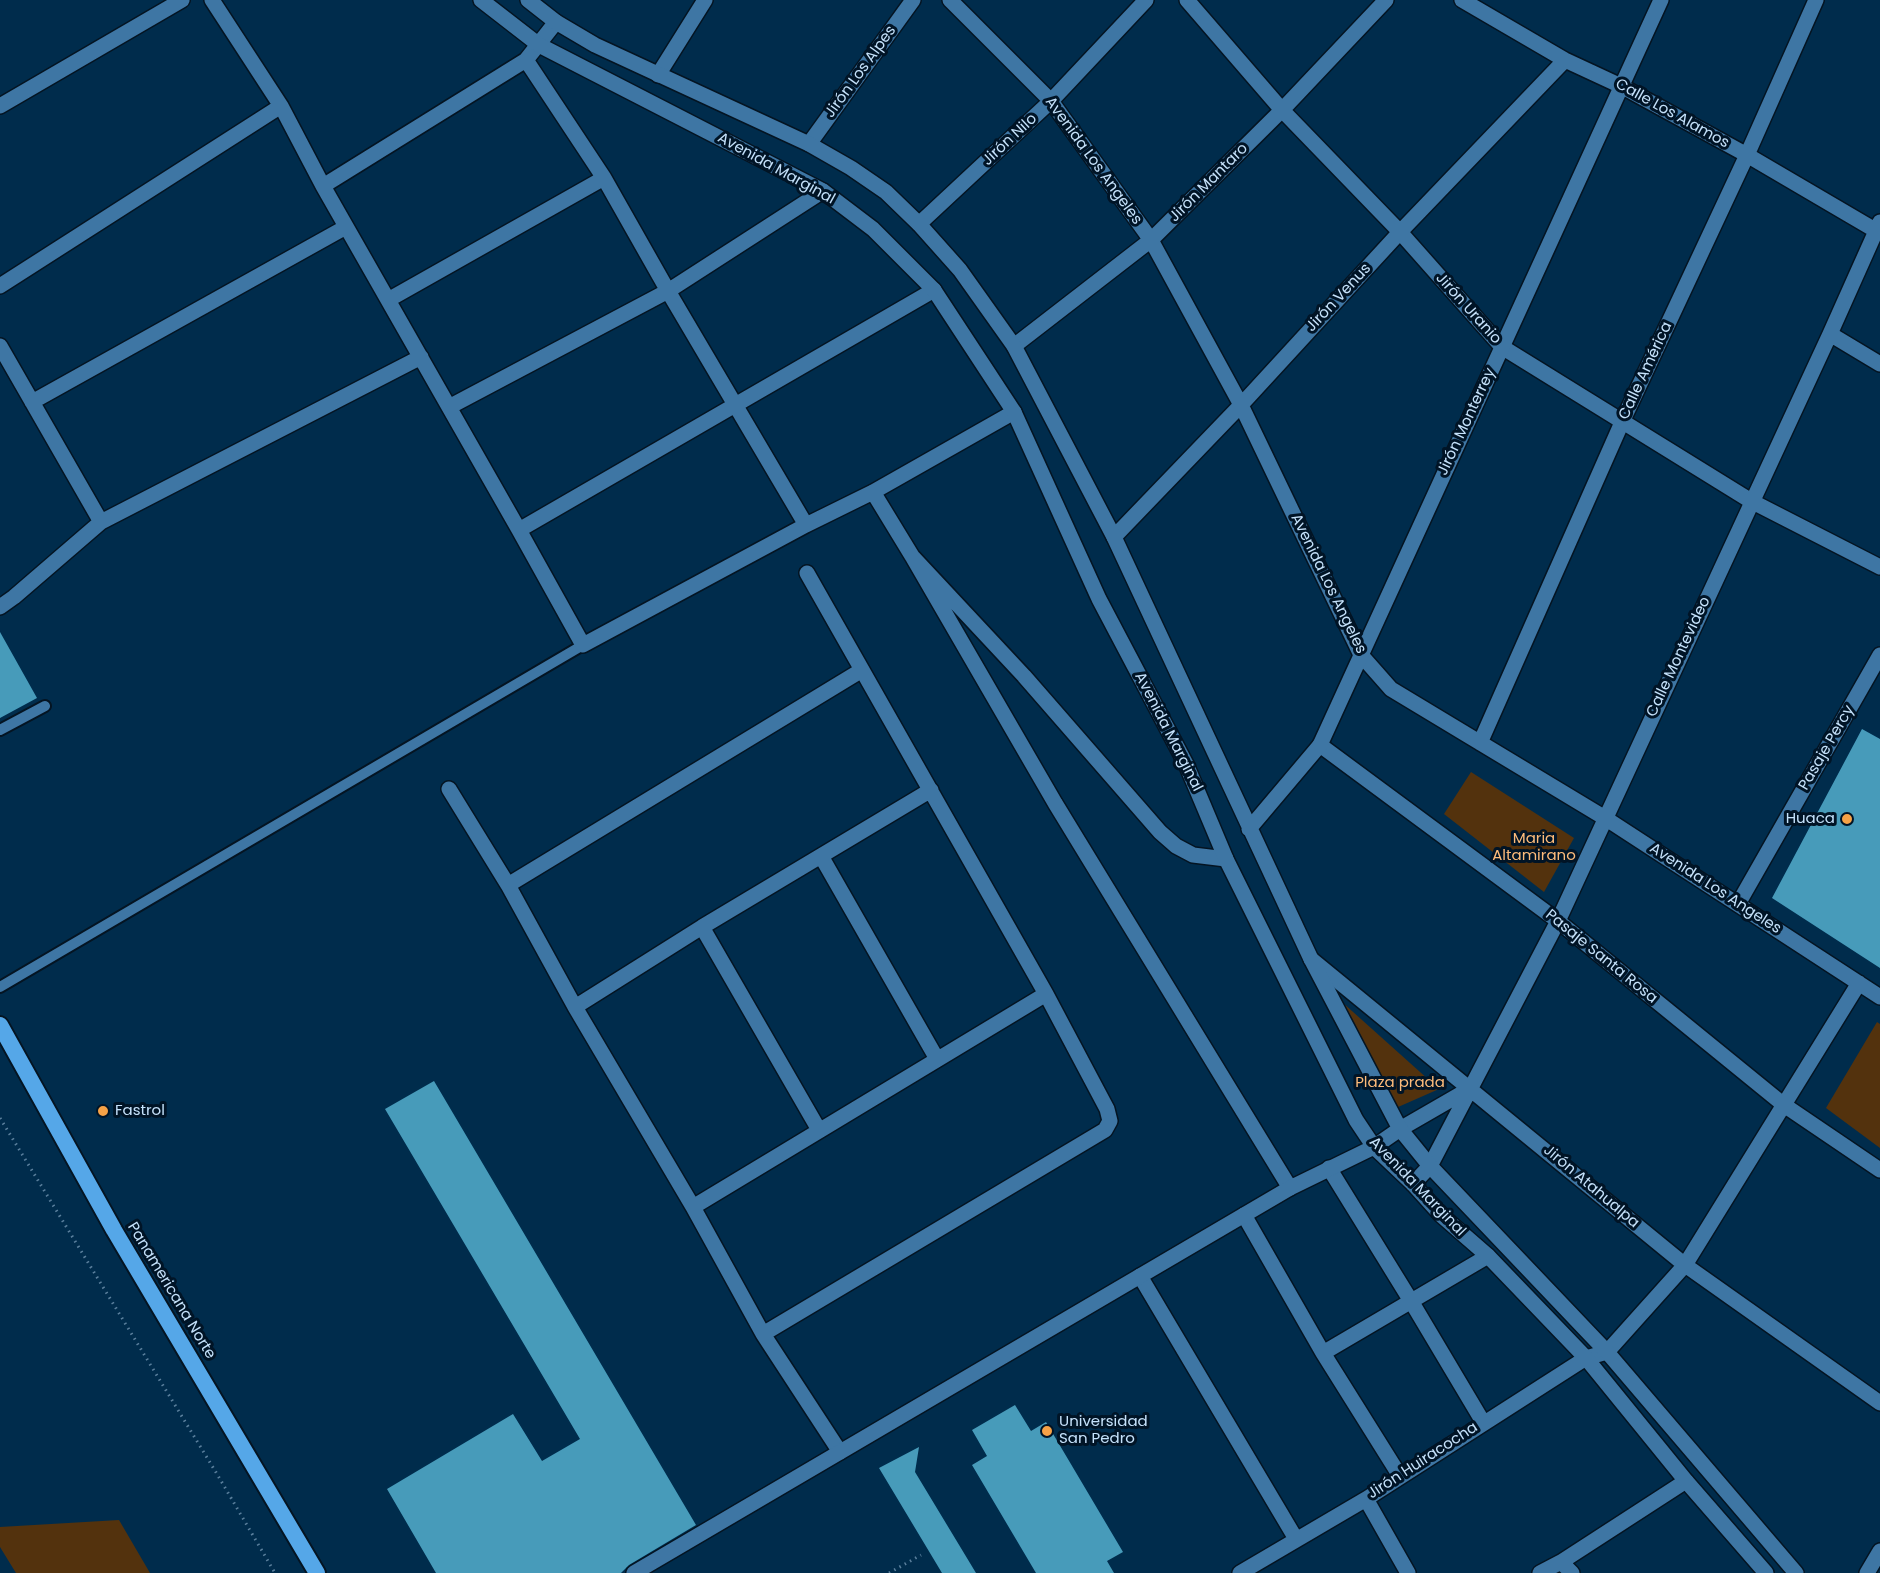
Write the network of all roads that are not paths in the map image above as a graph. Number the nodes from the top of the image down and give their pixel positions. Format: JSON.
{"nodes":[{"id":1,"x":183,"y":0,"type":"edge"},
{"id":2,"x":212,"y":0,"type":"edge"},
{"id":3,"x":481,"y":0,"type":"edge"},
{"id":4,"x":528,"y":0,"type":"edge"},
{"id":5,"x":705,"y":0,"type":"edge"},
{"id":6,"x":913,"y":0,"type":"edge"},
{"id":7,"x":950,"y":0,"type":"edge"},
{"id":8,"x":1146,"y":0,"type":"edge"},
{"id":9,"x":1187,"y":0,"type":"edge"},
{"id":10,"x":1386,"y":0,"type":"edge"},
{"id":11,"x":1462,"y":0,"type":"edge"},
{"id":12,"x":1661,"y":0,"type":"edge"},
{"id":13,"x":1816,"y":0,"type":"edge"},
{"id":14,"x":556,"y":22,"type":"junction"},
{"id":15,"x":539,"y":45,"type":"junction"},
{"id":16,"x":526,"y":60,"type":"junction"},
{"id":17,"x":1565,"y":60,"type":"junction"},
{"id":18,"x":658,"y":75,"type":"junction"},
{"id":19,"x":1621,"y":86,"type":"junction"},
{"id":20,"x":1051,"y":101,"type":"junction"},
{"id":21,"x":0,"y":106,"type":"edge"},
{"id":22,"x":281,"y":106,"type":"junction"},
{"id":23,"x":1282,"y":110,"type":"junction"},
{"id":24,"x":809,"y":144,"type":"junction"},
{"id":25,"x":1747,"y":155,"type":"junction"},
{"id":26,"x":604,"y":178,"type":"junction"},
{"id":27,"x":323,"y":186,"type":"junction"},
{"id":28,"x":823,"y":191,"type":"junction"},
{"id":29,"x":919,"y":224,"type":"junction"},
{"id":30,"x":346,"y":227,"type":"junction"},
{"id":31,"x":1879,"y":229,"type":"edge"},
{"id":32,"x":1400,"y":232,"type":"junction"},
{"id":33,"x":1151,"y":240,"type":"junction"},
{"id":34,"x":0,"y":286,"type":"edge"},
{"id":35,"x":934,"y":290,"type":"junction"},
{"id":36,"x":668,"y":291,"type":"junction"},
{"id":37,"x":388,"y":300,"type":"junction"},
{"id":38,"x":1830,"y":334,"type":"junction"},
{"id":39,"x":0,"y":346,"type":"edge"},
{"id":40,"x":1014,"y":346,"type":"junction"},
{"id":41,"x":1502,"y":347,"type":"junction"},
{"id":42,"x":421,"y":357,"type":"junction"},
{"id":43,"x":1880,"y":364,"type":"edge"},
{"id":44,"x":32,"y":402,"type":"junction"},
{"id":45,"x":734,"y":405,"type":"junction"},
{"id":46,"x":1241,"y":405,"type":"junction"},
{"id":47,"x":449,"y":407,"type":"junction"},
{"id":48,"x":1014,"y":412,"type":"junction"},
{"id":49,"x":1623,"y":420,"type":"junction"},
{"id":50,"x":873,"y":492,"type":"junction"},
{"id":51,"x":1752,"y":501,"type":"junction"},
{"id":52,"x":101,"y":522,"type":"junction"},
{"id":53,"x":806,"y":525,"type":"junction"},
{"id":54,"x":519,"y":530,"type":"junction"},
{"id":55,"x":1114,"y":537,"type":"junction"},
{"id":56,"x":912,"y":556,"type":"junction"},
{"id":57,"x":1880,"y":567,"type":"edge"},
{"id":58,"x":807,"y":573,"type":"dead end"},
{"id":59,"x":0,"y":607,"type":"edge"},
{"id":60,"x":583,"y":645,"type":"junction"},
{"id":61,"x":1361,"y":655,"type":"junction"},
{"id":62,"x":1880,"y":655,"type":"edge"},
{"id":63,"x":862,"y":670,"type":"junction"},
{"id":64,"x":45,"y":706,"type":"dead end"},
{"id":65,"x":0,"y":730,"type":"edge"},
{"id":66,"x":1480,"y":743,"type":"junction"},
{"id":67,"x":1320,"y":745,"type":"junction"},
{"id":68,"x":449,"y":789,"type":"dead end"},
{"id":69,"x":931,"y":790,"type":"junction"},
{"id":70,"x":1605,"y":818,"type":"junction"},
{"id":71,"x":1249,"y":829,"type":"junction"},
{"id":72,"x":821,"y":856,"type":"junction"},
{"id":73,"x":1226,"y":859,"type":"junction"},
{"id":74,"x":508,"y":885,"type":"junction"},
{"id":75,"x":1738,"y":904,"type":"junction"},
{"id":76,"x":1558,"y":921,"type":"junction"},
{"id":77,"x":702,"y":927,"type":"junction"},
{"id":78,"x":1311,"y":959,"type":"junction"},
{"id":79,"x":1859,"y":983,"type":"junction"},
{"id":80,"x":0,"y":987,"type":"edge"},
{"id":81,"x":1046,"y":994,"type":"junction"},
{"id":82,"x":1880,"y":998,"type":"edge"},
{"id":83,"x":575,"y":1007,"type":"junction"},
{"id":84,"x":0,"y":1025,"type":"edge"},
{"id":85,"x":937,"y":1059,"type":"junction"},
{"id":86,"x":1471,"y":1088,"type":"junction"},
{"id":87,"x":1784,"y":1105,"type":"junction"},
{"id":88,"x":1400,"y":1129,"type":"junction"},
{"id":89,"x":819,"y":1130,"type":"junction"},
{"id":90,"x":1374,"y":1147,"type":"junction"},
{"id":91,"x":1430,"y":1166,"type":"junction"},
{"id":92,"x":1329,"y":1168,"type":"junction"},
{"id":93,"x":1880,"y":1170,"type":"edge"},
{"id":94,"x":1413,"y":1184,"type":"junction"},
{"id":95,"x":1290,"y":1188,"type":"junction"},
{"id":96,"x":693,"y":1207,"type":"junction"},
{"id":97,"x":1244,"y":1215,"type":"junction"},
{"id":98,"x":1488,"y":1256,"type":"junction"},
{"id":99,"x":1685,"y":1265,"type":"junction"},
{"id":100,"x":1140,"y":1276,"type":"junction"},
{"id":101,"x":1411,"y":1301,"type":"junction"},
{"id":102,"x":763,"y":1334,"type":"junction"},
{"id":103,"x":1607,"y":1352,"type":"junction"},
{"id":104,"x":1323,"y":1353,"type":"junction"},
{"id":105,"x":1586,"y":1358,"type":"junction"},
{"id":106,"x":1880,"y":1404,"type":"edge"},
{"id":107,"x":1483,"y":1422,"type":"junction"},
{"id":108,"x":840,"y":1452,"type":"junction"},
{"id":109,"x":1400,"y":1476,"type":"junction"},
{"id":110,"x":1686,"y":1481,"type":"junction"},
{"id":111,"x":1366,"y":1499,"type":"junction"},
{"id":112,"x":1296,"y":1539,"type":"junction"},
{"id":113,"x":1880,"y":1551,"type":"edge"},
{"id":114,"x":1566,"y":1569,"type":"edge"},
{"id":115,"x":317,"y":1573,"type":"edge"},
{"id":116,"x":634,"y":1573,"type":"edge"},
{"id":117,"x":1242,"y":1573,"type":"edge"},
{"id":118,"x":1408,"y":1573,"type":"edge"},
{"id":119,"x":1540,"y":1573,"type":"edge"},
{"id":120,"x":1766,"y":1573,"type":"edge"},
{"id":121,"x":1796,"y":1573,"type":"edge"},
{"id":122,"x":1867,"y":1573,"type":"edge"}],
"edges":[{"from":1,"to":21,"type":"street"},
{"from":2,"to":22,"type":"street"},
{"from":3,"to":15,"type":"street","name":"Avenida Marginal"},
{"from":4,"to":14,"type":"street","name":"Avenida Marginal"},
{"from":5,"to":18,"type":"street"},
{"from":6,"to":24,"type":"street","name":"Jirón Los Alpes"},
{"from":7,"to":20,"type":"street","name":"Avenida Los Angeles"},
{"from":8,"to":20,"type":"street","name":"Jirón Nilo"},
{"from":9,"to":23,"type":"street","name":"Jirón Uranio"},
{"from":10,"to":23,"type":"street","name":"Jirón Mantaro"},
{"from":11,"to":17,"type":"street","name":"Calle Los Alamos"},
{"from":12,"to":19,"type":"street","name":"Jirón Monterrey"},
{"from":13,"to":25,"type":"street","name":"Calle América"},
{"from":14,"to":15,"type":"street"},
{"from":14,"to":18,"type":"street","name":"Avenida Marginal"},
{"from":15,"to":16,"type":"street"},
{"from":15,"to":28,"type":"street","name":"Avenida Marginal"},
{"from":16,"to":26,"type":"street"},
{"from":16,"to":27,"type":"street"},
{"from":17,"to":19,"type":"street","name":"Calle Los Alamos"},
{"from":17,"to":32,"type":"street","name":"Jirón Venus"},
{"from":18,"to":24,"type":"street","name":"Avenida Marginal"},
{"from":19,"to":25,"type":"street","name":"Calle Los Alamos"},
{"from":19,"to":41,"type":"street","name":"Jirón Monterrey"},
{"from":20,"to":29,"type":"street","name":"Jirón Nilo"},
{"from":20,"to":33,"type":"street","name":"Avenida Los Angeles"},
{"from":22,"to":27,"type":"street"},
{"from":22,"to":34,"type":"street"},
{"from":23,"to":32,"type":"street","name":"Jirón Uranio"},
{"from":23,"to":33,"type":"street","name":"Jirón Mantaro"},
{"from":24,"to":29,"type":"street","name":"Avenida Marginal"},
{"from":25,"to":31,"type":"street","name":"Calle Los Alamos"},
{"from":25,"to":49,"type":"street","name":"Calle América"},
{"from":26,"to":36,"type":"street"},
{"from":26,"to":37,"type":"street"},
{"from":27,"to":30,"type":"street"},
{"from":28,"to":35,"type":"street","name":"Avenida Marginal"},
{"from":28,"to":36,"type":"street"},
{"from":29,"to":40,"type":"street","name":"Avenida Marginal"},
{"from":30,"to":37,"type":"street"},
{"from":30,"to":44,"type":"street"},
{"from":31,"to":38,"type":"street","name":"Calle Montevideo"},
{"from":32,"to":41,"type":"street","name":"Jirón Uranio"},
{"from":32,"to":46,"type":"street","name":"Jirón Venus"},
{"from":33,"to":40,"type":"street","name":"Jirón Mantaro"},
{"from":33,"to":46,"type":"street","name":"Avenida Los Angeles"},
{"from":35,"to":45,"type":"street"},
{"from":35,"to":48,"type":"street","name":"Avenida Marginal"},
{"from":36,"to":45,"type":"street"},
{"from":36,"to":47,"type":"street"},
{"from":37,"to":42,"type":"street"},
{"from":38,"to":43,"type":"street"},
{"from":38,"to":51,"type":"street","name":"Calle Montevideo"},
{"from":39,"to":44,"type":"street"},
{"from":40,"to":55,"type":"street","name":"Avenida Marginal"},
{"from":41,"to":49,"type":"street","name":"Jirón Uranio"},
{"from":41,"to":61,"type":"street","name":"Jirón Monterrey"},
{"from":42,"to":47,"type":"street"},
{"from":42,"to":52,"type":"street"},
{"from":44,"to":52,"type":"street"},
{"from":45,"to":53,"type":"street"},
{"from":45,"to":54,"type":"street"},
{"from":46,"to":55,"type":"street","name":"Jirón Venus"},
{"from":46,"to":61,"type":"street","name":"Avenida Los Angeles"},
{"from":47,"to":54,"type":"street"},
{"from":48,"to":50,"type":"street"},
{"from":48,"to":73,"type":"street","name":"Avenida Marginal"},
{"from":49,"to":51,"type":"street","name":"Jirón Uranio"},
{"from":49,"to":66,"type":"street","name":"Calle América"},
{"from":50,"to":53,"type":"street"},
{"from":50,"to":56,"type":"street"},
{"from":51,"to":57,"type":"street","name":"Jirón Uranio"},
{"from":51,"to":70,"type":"street","name":"Calle Montevideo"},
{"from":52,"to":59,"type":"street"},
{"from":53,"to":60,"type":"street"},
{"from":54,"to":60,"type":"street"},
{"from":55,"to":71,"type":"street","name":"Avenida Marginal"},
{"from":56,"to":73,"type":"street"},
{"from":56,"to":95,"type":"street"},
{"from":58,"to":63,"type":"street"},
{"from":60,"to":80,"type":"lane"},
{"from":61,"to":66,"type":"street","name":"Avenida Los Angeles"},
{"from":61,"to":67,"type":"street","name":"Jirón Monterrey"},
{"from":62,"to":75,"type":"street","name":"Pasaje Percy"},
{"from":63,"to":69,"type":"street"},
{"from":63,"to":74,"type":"street"},
{"from":64,"to":65,"type":"lane"},
{"from":66,"to":70,"type":"street","name":"Avenida Los Angeles"},
{"from":67,"to":71,"type":"street","name":"Jirón Monterrey"},
{"from":67,"to":76,"type":"street","name":"Pasaje Santa Rosa"},
{"from":68,"to":74,"type":"street"},
{"from":69,"to":72,"type":"street"},
{"from":69,"to":81,"type":"street"},
{"from":70,"to":75,"type":"street","name":"Avenida Los Angeles"},
{"from":70,"to":76,"type":"street","name":"Calle Montevideo"},
{"from":71,"to":78,"type":"street","name":"Avenida Marginal"},
{"from":72,"to":77,"type":"street"},
{"from":72,"to":85,"type":"street"},
{"from":73,"to":90,"type":"street","name":"Avenida Marginal"},
{"from":74,"to":83,"type":"street"},
{"from":75,"to":79,"type":"street","name":"Avenida Los Angeles"},
{"from":76,"to":86,"type":"street","name":"Calle Montevideo"},
{"from":76,"to":87,"type":"street","name":"Pasaje Santa Rosa"},
{"from":77,"to":83,"type":"street"},
{"from":77,"to":89,"type":"street"},
{"from":78,"to":86,"type":"street","name":"Jirón Atahualpa"},
{"from":78,"to":88,"type":"street","name":"Avenida Marginal"},
{"from":79,"to":82,"type":"street","name":"Avenida Los Angeles"},
{"from":79,"to":87,"type":"street"},
{"from":81,"to":85,"type":"street"},
{"from":81,"to":102,"type":"street"},
{"from":83,"to":96,"type":"street"},
{"from":84,"to":115,"type":"highway","name":"Panamericana Norte"},
{"from":85,"to":89,"type":"street"},
{"from":86,"to":88,"type":"street"},
{"from":86,"to":91,"type":"street","name":"Calle Montevideo"},
{"from":86,"to":99,"type":"street","name":"Jirón Atahualpa"},
{"from":87,"to":93,"type":"street","name":"Pasaje Santa Rosa"},
{"from":87,"to":99,"type":"street"},
{"from":88,"to":90,"type":"street"},
{"from":88,"to":91,"type":"street","name":"Avenida Marginal"},
{"from":89,"to":96,"type":"street"},
{"from":90,"to":92,"type":"street"},
{"from":90,"to":94,"type":"street","name":"Avenida Marginal"},
{"from":91,"to":94,"type":"street","name":"Calle Montevideo"},
{"from":91,"to":103,"type":"street","name":"Avenida Marginal"},
{"from":92,"to":95,"type":"street"},
{"from":92,"to":101,"type":"street"},
{"from":94,"to":98,"type":"street","name":"Avenida Marginal"},
{"from":95,"to":97,"type":"street"},
{"from":96,"to":102,"type":"street"},
{"from":97,"to":100,"type":"street"},
{"from":97,"to":104,"type":"street"},
{"from":98,"to":101,"type":"street"},
{"from":98,"to":105,"type":"street","name":"Avenida Marginal"},
{"from":99,"to":103,"type":"street"},
{"from":99,"to":106,"type":"street","name":"Jirón Atahualpa"},
{"from":100,"to":108,"type":"street"},
{"from":100,"to":112,"type":"street"},
{"from":101,"to":104,"type":"street"},
{"from":101,"to":107,"type":"street"},
{"from":102,"to":108,"type":"street"},
{"from":103,"to":105,"type":"street","name":"Jirón Huiracocha"},
{"from":103,"to":121,"type":"street","name":"Avenida Marginal"},
{"from":104,"to":109,"type":"street"},
{"from":105,"to":107,"type":"street","name":"Jirón Huiracocha"},
{"from":105,"to":110,"type":"street","name":"Avenida Marginal"},
{"from":107,"to":109,"type":"street","name":"Jirón Huiracocha"},
{"from":108,"to":116,"type":"street"},
{"from":109,"to":111,"type":"street","name":"Jirón Huiracocha"},
{"from":110,"to":114,"type":"street"},
{"from":110,"to":120,"type":"street","name":"Avenida Marginal"},
{"from":111,"to":112,"type":"street","name":"Jirón Huiracocha"},
{"from":111,"to":118,"type":"street"},
{"from":112,"to":117,"type":"street","name":"Jirón Huiracocha"},
{"from":113,"to":122,"type":"street"},
{"from":114,"to":119,"type":"street"}]}
